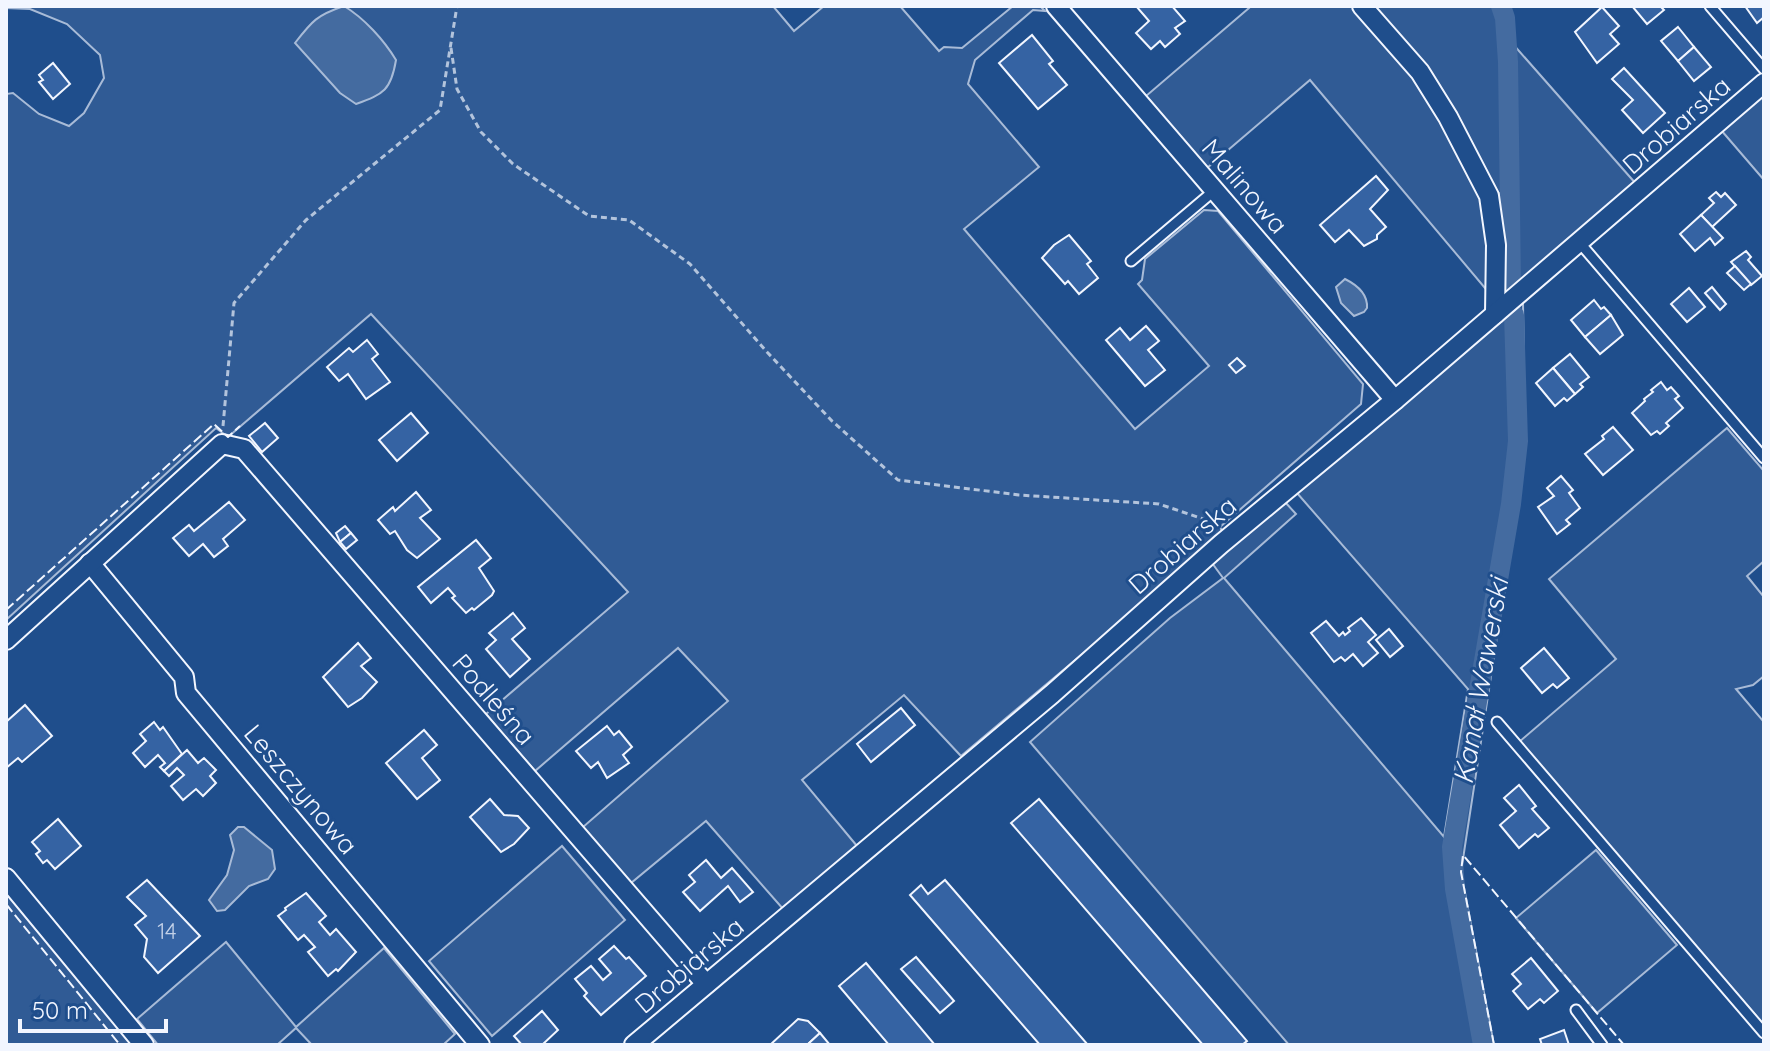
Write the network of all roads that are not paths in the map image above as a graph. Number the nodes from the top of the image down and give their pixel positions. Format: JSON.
{"nodes":[{"id":1,"x":1056,"y":6,"type":"edge"},
{"id":2,"x":1362,"y":6,"type":"edge"},
{"id":3,"x":1710,"y":6,"type":"edge"},
{"id":4,"x":1764,"y":69,"type":"edge"},
{"id":5,"x":1764,"y":83,"type":"edge"},
{"id":6,"x":1215,"y":190,"type":"junction"},
{"id":7,"x":1579,"y":242,"type":"junction"},
{"id":8,"x":1131,"y":261,"type":"dead end"},
{"id":9,"x":1495,"y":314,"type":"junction"},
{"id":10,"x":1395,"y":400,"type":"junction"},
{"id":11,"x":1764,"y":458,"type":"edge"},
{"id":12,"x":90,"y":563,"type":"junction"},
{"id":13,"x":6,"y":640,"type":"edge"},
{"id":14,"x":1497,"y":722,"type":"dead end"},
{"id":15,"x":6,"y":878,"type":"edge"},
{"id":16,"x":706,"y":984,"type":"junction"},
{"id":17,"x":1576,"y":1010,"type":"dead end"},
{"id":18,"x":1764,"y":1033,"type":"edge"},
{"id":19,"x":144,"y":1045,"type":"edge"},
{"id":20,"x":480,"y":1045,"type":"edge"},
{"id":21,"x":634,"y":1045,"type":"edge"},
{"id":22,"x":1602,"y":1045,"type":"edge"}],
"edges":[{"from":1,"to":6,"type":"street","name":"Malinowa"},
{"from":2,"to":9,"type":"street"},
{"from":3,"to":4,"type":"lane"},
{"from":5,"to":7,"type":"street","name":"Drobiarska"},
{"from":6,"to":8,"type":"lane"},
{"from":6,"to":10,"type":"street","name":"Malinowa"},
{"from":7,"to":9,"type":"street","name":"Drobiarska"},
{"from":7,"to":11,"type":"lane"},
{"from":9,"to":10,"type":"street","name":"Drobiarska"},
{"from":10,"to":16,"type":"street","name":"Drobiarska"},
{"from":12,"to":13,"type":"street"},
{"from":12,"to":16,"type":"street","name":"Podleśna"},
{"from":12,"to":20,"type":"street","name":"Leszczynowa"},
{"from":14,"to":18,"type":"lane"},
{"from":15,"to":19,"type":"street"},
{"from":16,"to":21,"type":"street","name":"Drobiarska"},
{"from":17,"to":22,"type":"lane"}]}
